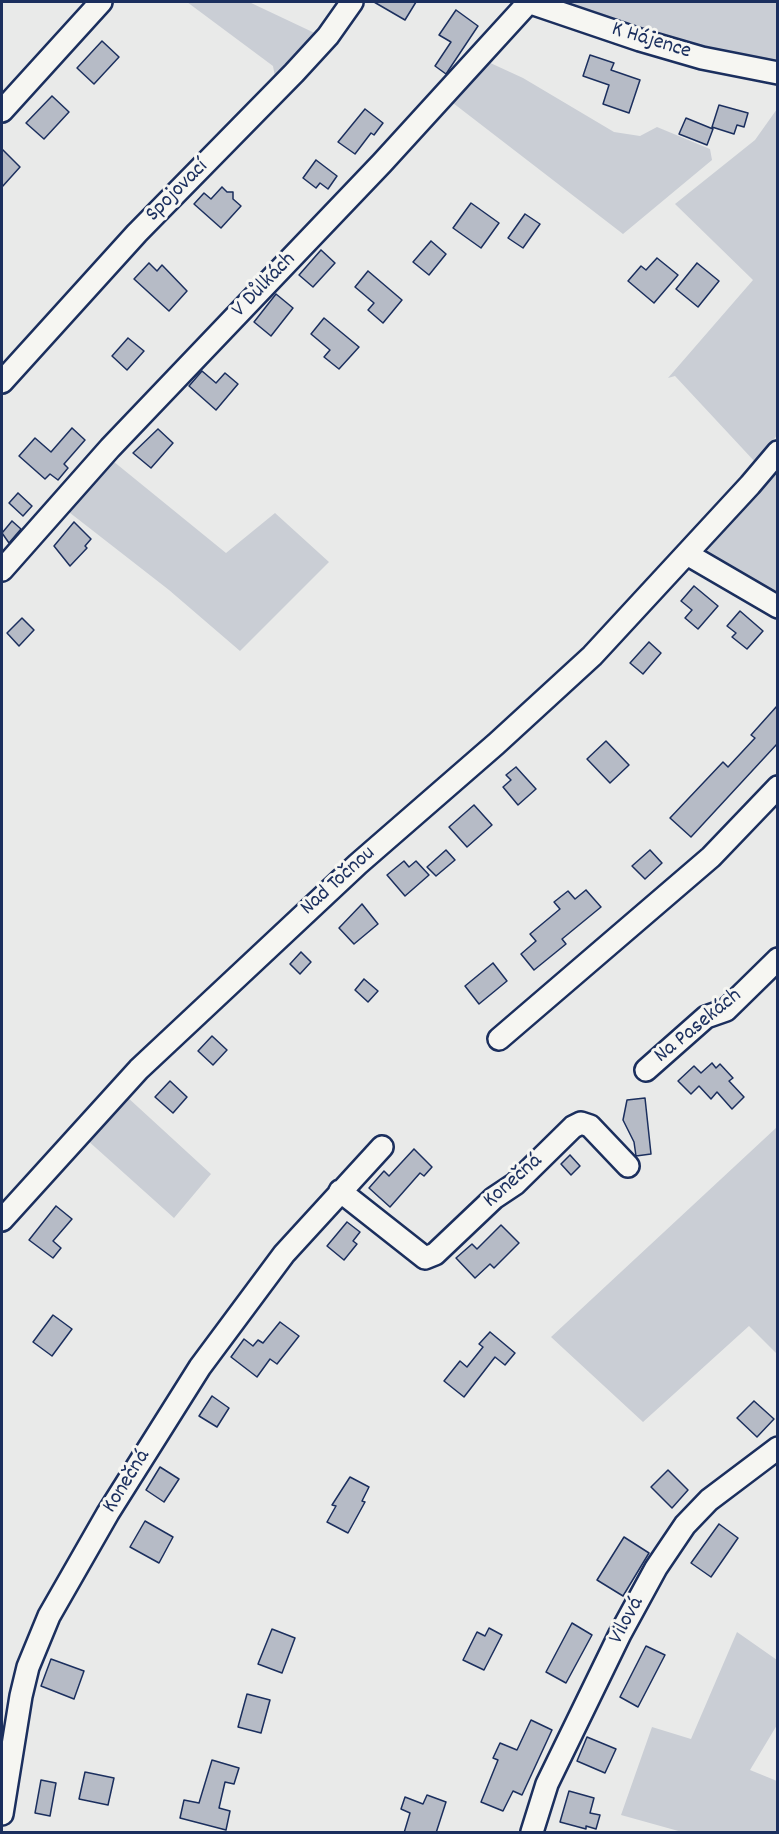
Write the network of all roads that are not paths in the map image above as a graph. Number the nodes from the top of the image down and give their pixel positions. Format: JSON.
{"nodes":[{"id":1,"x":101,"y":2,"type":"edge"},
{"id":2,"x":352,"y":2,"type":"edge"},
{"id":3,"x":528,"y":2,"type":"edge"},
{"id":4,"x":777,"y":74,"type":"edge"},
{"id":5,"x":2,"y":111,"type":"edge"},
{"id":6,"x":2,"y":382,"type":"edge"},
{"id":7,"x":777,"y":452,"type":"edge"},
{"id":8,"x":687,"y":554,"type":"junction"},
{"id":9,"x":2,"y":570,"type":"edge"},
{"id":10,"x":777,"y":607,"type":"edge"},
{"id":11,"x":777,"y":787,"type":"edge"},
{"id":12,"x":777,"y":959,"type":"edge"},
{"id":13,"x":499,"y":1039,"type":"dead end"},
{"id":14,"x":646,"y":1070,"type":"dead end"},
{"id":15,"x":382,"y":1147,"type":"dead end"},
{"id":16,"x":628,"y":1166,"type":"dead end"},
{"id":17,"x":340,"y":1191,"type":"junction"},
{"id":18,"x":2,"y":1220,"type":"edge"},
{"id":19,"x":777,"y":1448,"type":"edge"},
{"id":20,"x":2,"y":1814,"type":"edge"},
{"id":21,"x":532,"y":1833,"type":"edge"}],
"edges":[{"from":1,"to":5,"type":"street"},
{"from":2,"to":6,"type":"street","name":"Spojovací"},
{"from":3,"to":4,"type":"street","name":"K Hájence"},
{"from":3,"to":9,"type":"street","name":"V Důlkách"},
{"from":7,"to":8,"type":"street","name":"Nad Točnou"},
{"from":8,"to":10,"type":"street"},
{"from":8,"to":18,"type":"street","name":"Nad Točnou"},
{"from":11,"to":13,"type":"street"},
{"from":12,"to":14,"type":"street","name":"Na Pasekách"},
{"from":15,"to":17,"type":"street","name":"Konečná"},
{"from":16,"to":17,"type":"street","name":"Konečná"},
{"from":17,"to":20,"type":"street","name":"Konečná"},
{"from":19,"to":21,"type":"street","name":"Vilová"}]}
